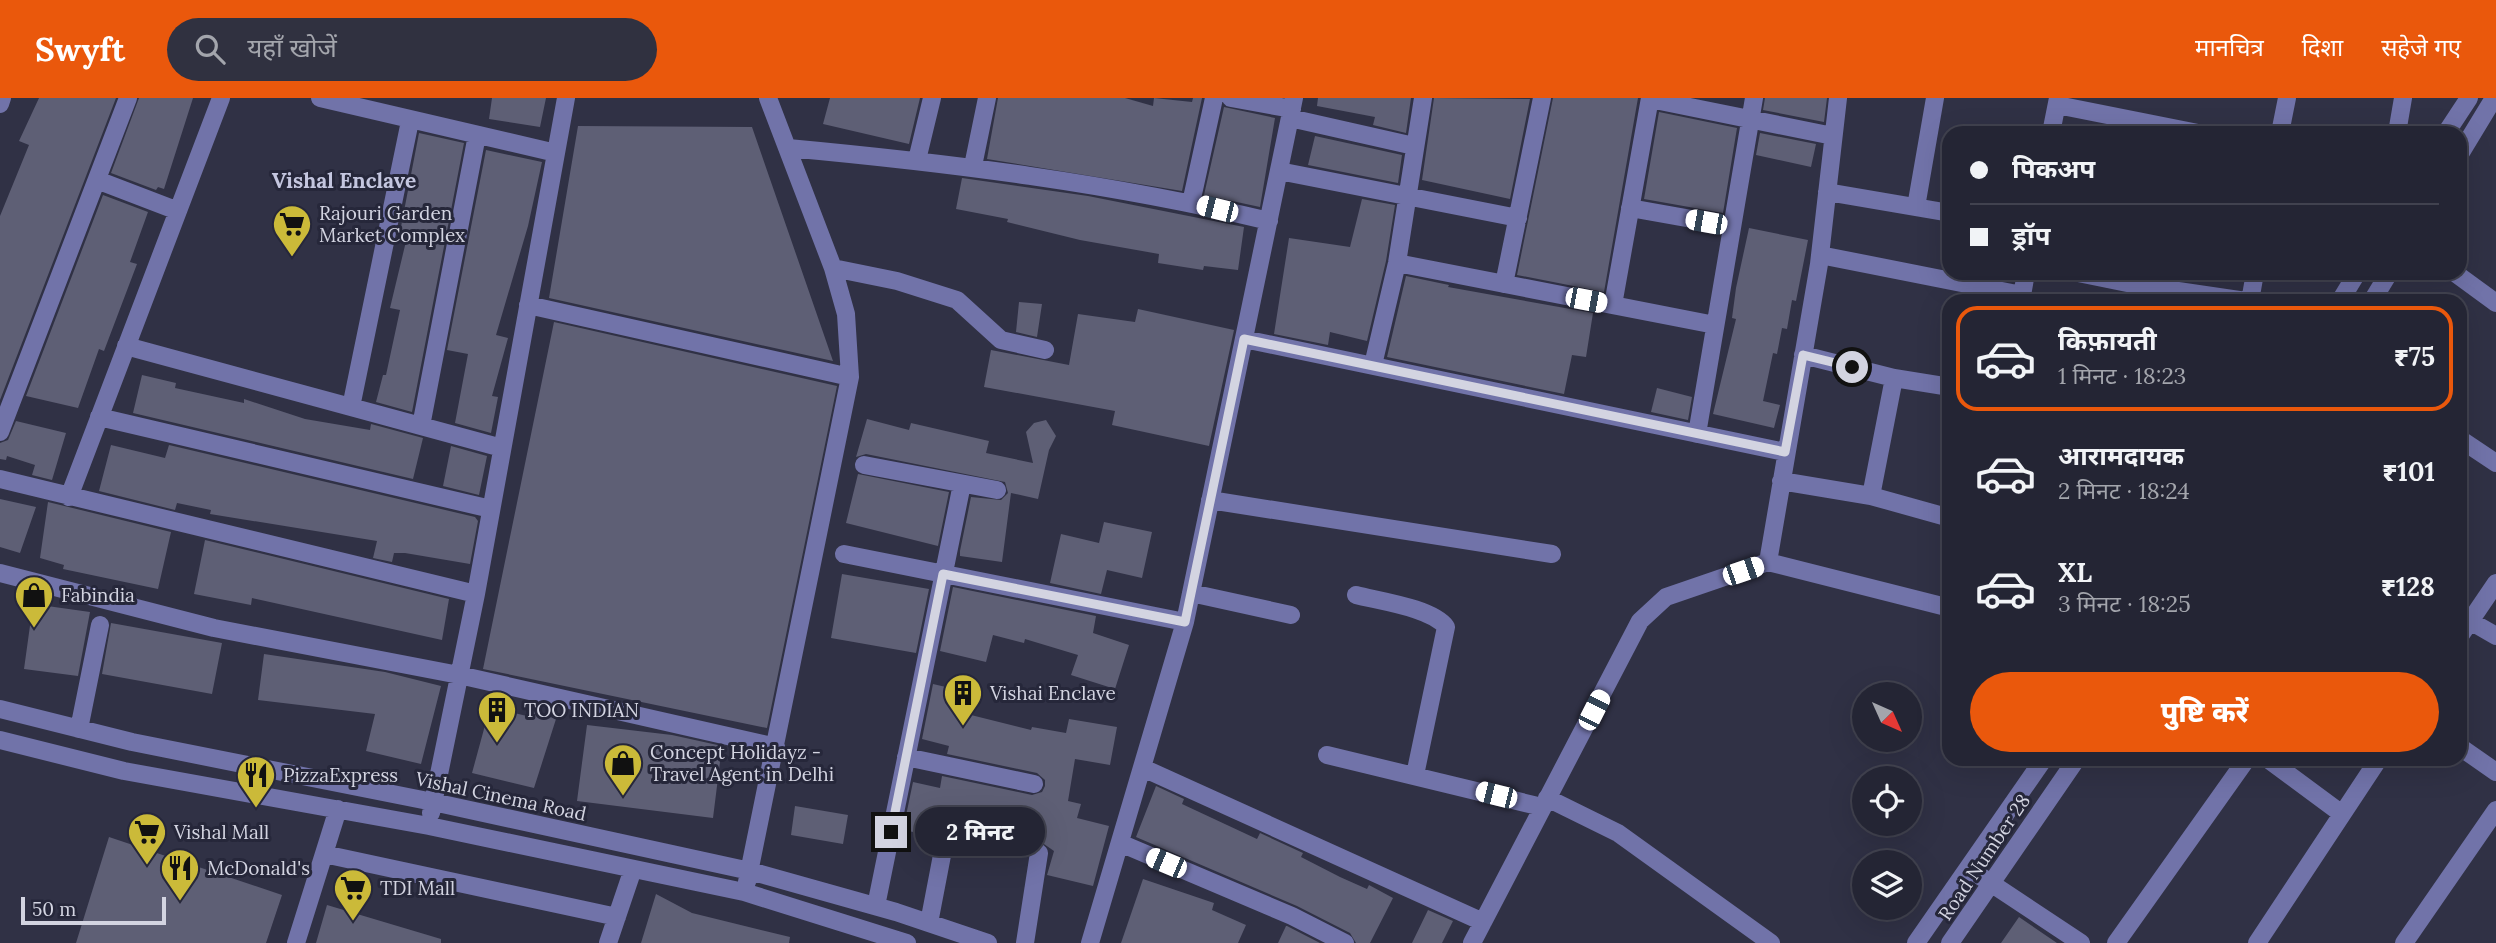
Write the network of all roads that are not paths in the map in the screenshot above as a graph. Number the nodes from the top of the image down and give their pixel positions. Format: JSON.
{"nodes":[{"id":1,"x":2,"y":98,"type":"edge"},
{"id":2,"x":128,"y":98,"type":"edge"},
{"id":3,"x":221,"y":98,"type":"edge"},
{"id":4,"x":320,"y":98,"type":"edge"},
{"id":5,"x":566,"y":98,"type":"edge"},
{"id":6,"x":768,"y":98,"type":"edge"},
{"id":7,"x":932,"y":98,"type":"edge"},
{"id":8,"x":987,"y":98,"type":"edge"},
{"id":9,"x":1214,"y":98,"type":"edge"},
{"id":10,"x":1231,"y":98,"type":"edge"},
{"id":11,"x":1423,"y":98,"type":"edge"},
{"id":12,"x":1542,"y":98,"type":"edge"},
{"id":13,"x":1754,"y":98,"type":"edge"},
{"id":14,"x":1838,"y":98,"type":"edge"},
{"id":15,"x":1935,"y":98,"type":"edge"},
{"id":16,"x":2287,"y":98,"type":"edge"},
{"id":17,"x":2403,"y":98,"type":"edge"},
{"id":18,"x":2469,"y":98,"type":"edge"},
{"id":19,"x":2494,"y":98,"type":"edge"},
{"id":20,"x":1650,"y":99,"type":"edge"},
{"id":21,"x":2057,"y":102,"type":"edge"},
{"id":22,"x":0,"y":104,"type":"edge"},
{"id":23,"x":1292,"y":108,"type":"edge"},
{"id":24,"x":1751,"y":117,"type":"junction"},
{"id":25,"x":410,"y":121,"type":"junction"},
{"id":26,"x":2052,"y":126,"type":"edge"},
{"id":27,"x":2150,"y":126,"type":"edge"},
{"id":28,"x":2281,"y":126,"type":"edge"},
{"id":29,"x":2398,"y":126,"type":"edge"},
{"id":30,"x":2451,"y":126,"type":"edge"},
{"id":31,"x":477,"y":135,"type":"junction"},
{"id":32,"x":1833,"y":136,"type":"junction"},
{"id":33,"x":2467,"y":142,"type":"edge"},
{"id":34,"x":1414,"y":146,"type":"junction"},
{"id":35,"x":788,"y":148,"type":"junction"},
{"id":36,"x":556,"y":153,"type":"junction"},
{"id":37,"x":917,"y":160,"type":"junction"},
{"id":38,"x":973,"y":166,"type":"junction"},
{"id":39,"x":1279,"y":171,"type":"junction"},
{"id":40,"x":97,"y":180,"type":"junction"},
{"id":41,"x":1827,"y":192,"type":"junction"},
{"id":42,"x":1406,"y":197,"type":"junction"},
{"id":43,"x":1191,"y":203,"type":"junction"},
{"id":44,"x":1916,"y":207,"type":"junction"},
{"id":45,"x":1630,"y":208,"type":"junction"},
{"id":46,"x":178,"y":211,"type":"junction"},
{"id":47,"x":1942,"y":212,"type":"edge"},
{"id":48,"x":1518,"y":218,"type":"junction"},
{"id":49,"x":1269,"y":222,"type":"junction"},
{"id":50,"x":1731,"y":226,"type":"junction"},
{"id":51,"x":1820,"y":255,"type":"junction"},
{"id":52,"x":1396,"y":264,"type":"junction"},
{"id":53,"x":833,"y":268,"type":"junction"},
{"id":54,"x":2143,"y":280,"type":"edge"},
{"id":55,"x":2465,"y":280,"type":"edge"},
{"id":56,"x":1504,"y":284,"type":"junction"},
{"id":57,"x":2002,"y":294,"type":"edge"},
{"id":58,"x":2213,"y":294,"type":"edge"},
{"id":59,"x":2496,"y":303,"type":"edge"},
{"id":60,"x":528,"y":306,"type":"junction"},
{"id":61,"x":1613,"y":306,"type":"junction"},
{"id":62,"x":1715,"y":326,"type":"junction"},
{"id":63,"x":1244,"y":339,"type":"junction"},
{"id":64,"x":126,"y":346,"type":"junction"},
{"id":65,"x":1045,"y":350,"type":"dead end"},
{"id":66,"x":1803,"y":355,"type":"junction"},
{"id":67,"x":1373,"y":365,"type":"junction"},
{"id":68,"x":850,"y":377,"type":"junction"},
{"id":69,"x":1894,"y":378,"type":"junction"},
{"id":70,"x":1942,"y":386,"type":"edge"},
{"id":71,"x":351,"y":407,"type":"junction"},
{"id":72,"x":99,"y":417,"type":"junction"},
{"id":73,"x":421,"y":426,"type":"junction"},
{"id":74,"x":0,"y":432,"type":"edge"},
{"id":75,"x":1698,"y":434,"type":"junction"},
{"id":76,"x":2467,"y":445,"type":"edge"},
{"id":77,"x":502,"y":448,"type":"junction"},
{"id":78,"x":1785,"y":452,"type":"junction"},
{"id":79,"x":2496,"y":463,"type":"edge"},
{"id":80,"x":864,"y":465,"type":"dead end"},
{"id":81,"x":0,"y":479,"type":"edge"},
{"id":82,"x":1781,"y":481,"type":"junction"},
{"id":83,"x":962,"y":484,"type":"junction"},
{"id":84,"x":997,"y":491,"type":"dead end"},
{"id":85,"x":1871,"y":496,"type":"junction"},
{"id":86,"x":69,"y":497,"type":"junction"},
{"id":87,"x":1210,"y":500,"type":"junction"},
{"id":88,"x":491,"y":509,"type":"junction"},
{"id":89,"x":1942,"y":516,"type":"edge"},
{"id":90,"x":844,"y":554,"type":"dead end"},
{"id":91,"x":1552,"y":554,"type":"dead end"},
{"id":92,"x":1768,"y":562,"type":"junction"},
{"id":93,"x":0,"y":573,"type":"edge"},
{"id":94,"x":943,"y":574,"type":"junction"},
{"id":95,"x":2496,"y":583,"type":"edge"},
{"id":96,"x":1191,"y":593,"type":"junction"},
{"id":97,"x":476,"y":594,"type":"junction"},
{"id":98,"x":1356,"y":595,"type":"dead end"},
{"id":99,"x":1942,"y":606,"type":"edge"},
{"id":100,"x":1290,"y":615,"type":"dead end"},
{"id":101,"x":1185,"y":622,"type":"junction"},
{"id":102,"x":100,"y":625,"type":"dead end"},
{"id":103,"x":2467,"y":626,"type":"edge"},
{"id":104,"x":2467,"y":629,"type":"edge"},
{"id":105,"x":2496,"y":636,"type":"edge"},
{"id":106,"x":459,"y":675,"type":"junction"},
{"id":107,"x":0,"y":709,"type":"edge"},
{"id":108,"x":79,"y":729,"type":"junction"},
{"id":109,"x":0,"y":740,"type":"edge"},
{"id":110,"x":132,"y":742,"type":"junction"},
{"id":111,"x":776,"y":747,"type":"junction"},
{"id":112,"x":2467,"y":752,"type":"edge"},
{"id":113,"x":1327,"y":755,"type":"dead end"},
{"id":114,"x":906,"y":757,"type":"junction"},
{"id":115,"x":2039,"y":766,"type":"edge"},
{"id":116,"x":2072,"y":766,"type":"edge"},
{"id":117,"x":2242,"y":766,"type":"edge"},
{"id":118,"x":2277,"y":766,"type":"edge"},
{"id":119,"x":2374,"y":766,"type":"edge"},
{"id":120,"x":1143,"y":768,"type":"junction"},
{"id":121,"x":124,"y":771,"type":"junction"},
{"id":122,"x":2496,"y":772,"type":"edge"},
{"id":123,"x":1415,"y":775,"type":"junction"},
{"id":124,"x":1034,"y":784,"type":"dead end"},
{"id":125,"x":433,"y":802,"type":"junction"},
{"id":126,"x":1545,"y":803,"type":"junction"},
{"id":127,"x":338,"y":809,"type":"junction"},
{"id":128,"x":2496,"y":810,"type":"edge"},
{"id":129,"x":2342,"y":814,"type":"junction"},
{"id":130,"x":947,"y":824,"type":"dead end"},
{"id":131,"x":429,"y":826,"type":"junction"},
{"id":132,"x":1120,"y":843,"type":"junction"},
{"id":133,"x":1039,"y":853,"type":"dead end"},
{"id":134,"x":324,"y":854,"type":"junction"},
{"id":135,"x":1968,"y":868,"type":"junction"},
{"id":136,"x":633,"y":869,"type":"junction"},
{"id":137,"x":750,"y":871,"type":"junction"},
{"id":138,"x":1991,"y":883,"type":"junction"},
{"id":139,"x":744,"y":892,"type":"junction"},
{"id":140,"x":876,"y":906,"type":"junction"},
{"id":141,"x":896,"y":912,"type":"junction"},
{"id":142,"x":617,"y":917,"type":"junction"},
{"id":143,"x":1483,"y":922,"type":"junction"},
{"id":144,"x":929,"y":923,"type":"junction"},
{"id":145,"x":896,"y":941,"type":"edge"},
{"id":146,"x":296,"y":943,"type":"edge"},
{"id":147,"x":608,"y":943,"type":"edge"},
{"id":148,"x":988,"y":943,"type":"edge"},
{"id":149,"x":1025,"y":943,"type":"edge"},
{"id":150,"x":1090,"y":943,"type":"edge"},
{"id":151,"x":1345,"y":943,"type":"edge"},
{"id":152,"x":1472,"y":943,"type":"edge"},
{"id":153,"x":1771,"y":943,"type":"edge"},
{"id":154,"x":1916,"y":943,"type":"edge"},
{"id":155,"x":1950,"y":943,"type":"edge"},
{"id":156,"x":2081,"y":943,"type":"edge"},
{"id":157,"x":2116,"y":943,"type":"edge"},
{"id":158,"x":2257,"y":943,"type":"edge"},
{"id":159,"x":2404,"y":943,"type":"edge"}],
"edges":[{"from":1,"to":22,"type":"street"},
{"from":2,"to":40,"type":"street"},
{"from":3,"to":46,"type":"street"},
{"from":4,"to":25,"type":"street"},
{"from":5,"to":36,"type":"street"},
{"from":6,"to":35,"type":"street"},
{"from":7,"to":37,"type":"street"},
{"from":8,"to":38,"type":"street"},
{"from":9,"to":43,"type":"street"},
{"from":10,"to":23,"type":"street"},
{"from":11,"to":34,"type":"street"},
{"from":12,"to":48,"type":"street"},
{"from":13,"to":24,"type":"street"},
{"from":14,"to":32,"type":"street"},
{"from":15,"to":44,"type":"street"},
{"from":16,"to":28,"type":"street"},
{"from":17,"to":29,"type":"street"},
{"from":18,"to":30,"type":"street"},
{"from":19,"to":33,"type":"street"},
{"from":20,"to":24,"type":"street"},
{"from":20,"to":45,"type":"street"},
{"from":21,"to":26,"type":"street"},
{"from":21,"to":27,"type":"street"},
{"from":23,"to":34,"type":"street"},
{"from":23,"to":39,"type":"street"},
{"from":24,"to":32,"type":"street"},
{"from":24,"to":50,"type":"street"},
{"from":25,"to":31,"type":"street"},
{"from":25,"to":71,"type":"street"},
{"from":31,"to":36,"type":"street"},
{"from":31,"to":73,"type":"street"},
{"from":32,"to":41,"type":"street"},
{"from":34,"to":42,"type":"street"},
{"from":35,"to":37,"type":"street"},
{"from":35,"to":53,"type":"street"},
{"from":36,"to":60,"type":"street"},
{"from":37,"to":38,"type":"street"},
{"from":38,"to":43,"type":"street"},
{"from":39,"to":42,"type":"street"},
{"from":39,"to":49,"type":"street"},
{"from":40,"to":46,"type":"street"},
{"from":40,"to":74,"type":"street"},
{"from":41,"to":44,"type":"street"},
{"from":41,"to":51,"type":"street"},
{"from":42,"to":48,"type":"street"},
{"from":42,"to":52,"type":"street"},
{"from":43,"to":49,"type":"street"},
{"from":44,"to":47,"type":"street"},
{"from":45,"to":50,"type":"street"},
{"from":45,"to":61,"type":"street"},
{"from":46,"to":64,"type":"street"},
{"from":48,"to":56,"type":"street"},
{"from":49,"to":63,"type":"street"},
{"from":50,"to":62,"type":"street"},
{"from":51,"to":57,"type":"street"},
{"from":51,"to":66,"type":"street"},
{"from":52,"to":56,"type":"street"},
{"from":52,"to":67,"type":"street"},
{"from":53,"to":65,"type":"street"},
{"from":53,"to":68,"type":"street"},
{"from":54,"to":58,"type":"street"},
{"from":55,"to":59,"type":"street"},
{"from":56,"to":61,"type":"street"},
{"from":60,"to":68,"type":"street"},
{"from":60,"to":77,"type":"street"},
{"from":61,"to":62,"type":"street"},
{"from":62,"to":75,"type":"street"},
{"from":63,"to":67,"type":"street"},
{"from":63,"to":87,"type":"street"},
{"from":64,"to":71,"type":"street"},
{"from":64,"to":72,"type":"street"},
{"from":66,"to":69,"type":"street"},
{"from":66,"to":78,"type":"street"},
{"from":67,"to":75,"type":"street"},
{"from":68,"to":111,"type":"street"},
{"from":69,"to":70,"type":"street"},
{"from":69,"to":85,"type":"street"},
{"from":71,"to":73,"type":"street"},
{"from":72,"to":86,"type":"street"},
{"from":72,"to":88,"type":"street"},
{"from":73,"to":77,"type":"street"},
{"from":75,"to":78,"type":"street"},
{"from":76,"to":79,"type":"street"},
{"from":77,"to":88,"type":"street"},
{"from":78,"to":82,"type":"street"},
{"from":80,"to":83,"type":"street"},
{"from":81,"to":86,"type":"street"},
{"from":82,"to":85,"type":"street"},
{"from":82,"to":92,"type":"street"},
{"from":83,"to":84,"type":"street"},
{"from":83,"to":94,"type":"street"},
{"from":85,"to":89,"type":"street"},
{"from":86,"to":97,"type":"street"},
{"from":87,"to":91,"type":"street"},
{"from":87,"to":96,"type":"street"},
{"from":88,"to":97,"type":"street"},
{"from":90,"to":94,"type":"street"},
{"from":92,"to":99,"type":"street"},
{"from":92,"to":126,"type":"street"},
{"from":93,"to":106,"type":"street"},
{"from":94,"to":101,"type":"street"},
{"from":94,"to":114,"type":"street"},
{"from":95,"to":103,"type":"street"},
{"from":96,"to":100,"type":"street"},
{"from":96,"to":101,"type":"street"},
{"from":97,"to":106,"type":"street"},
{"from":98,"to":123,"type":"street"},
{"from":101,"to":120,"type":"street"},
{"from":102,"to":108,"type":"street"},
{"from":104,"to":105,"type":"street"},
{"from":106,"to":111,"type":"street"},
{"from":106,"to":125,"type":"street"},
{"from":107,"to":108,"type":"street","name":"Vishal Cinema Road"},
{"from":108,"to":110,"type":"street","name":"Vishal Cinema Road"},
{"from":109,"to":121,"type":"street"},
{"from":110,"to":121,"type":"street"},
{"from":110,"to":125,"type":"street","name":"Vishal Cinema Road"},
{"from":111,"to":137,"type":"street"},
{"from":112,"to":122,"type":"street"},
{"from":113,"to":123,"type":"street"},
{"from":114,"to":124,"type":"street"},
{"from":114,"to":140,"type":"street"},
{"from":115,"to":135,"type":"street","name":"Road Number 28"},
{"from":116,"to":138,"type":"street","name":"Road Number 28"},
{"from":117,"to":157,"type":"street"},
{"from":118,"to":129,"type":"street"},
{"from":119,"to":129,"type":"street"},
{"from":120,"to":132,"type":"street"},
{"from":120,"to":143,"type":"street"},
{"from":121,"to":127,"type":"street"},
{"from":123,"to":126,"type":"street"},
{"from":125,"to":131,"type":"street"},
{"from":125,"to":137,"type":"street","name":"Vishal Cinema Road"},
{"from":126,"to":143,"type":"street"},
{"from":126,"to":153,"type":"street"},
{"from":127,"to":131,"type":"street"},
{"from":127,"to":134,"type":"street"},
{"from":128,"to":159,"type":"street"},
{"from":129,"to":158,"type":"street"},
{"from":130,"to":144,"type":"street"},
{"from":131,"to":136,"type":"street"},
{"from":132,"to":150,"type":"street"},
{"from":132,"to":151,"type":"street"},
{"from":133,"to":149,"type":"street"},
{"from":134,"to":142,"type":"street"},
{"from":134,"to":146,"type":"street"},
{"from":135,"to":138,"type":"street"},
{"from":135,"to":154,"type":"street","name":"Road Number 28"},
{"from":136,"to":139,"type":"street"},
{"from":136,"to":142,"type":"street"},
{"from":137,"to":139,"type":"street"},
{"from":137,"to":140,"type":"street","name":"Vishal Cinema Road"},
{"from":138,"to":155,"type":"street","name":"Road Number 28"},
{"from":138,"to":156,"type":"street"},
{"from":139,"to":145,"type":"street"},
{"from":140,"to":141,"type":"street","name":"Vishal Cinema Road"},
{"from":141,"to":144,"type":"street","name":"Vishal Cinema Road"},
{"from":141,"to":145,"type":"street"},
{"from":142,"to":147,"type":"street"},
{"from":143,"to":152,"type":"street"},
{"from":144,"to":148,"type":"street","name":"Vishal Cinema Road"}]}
